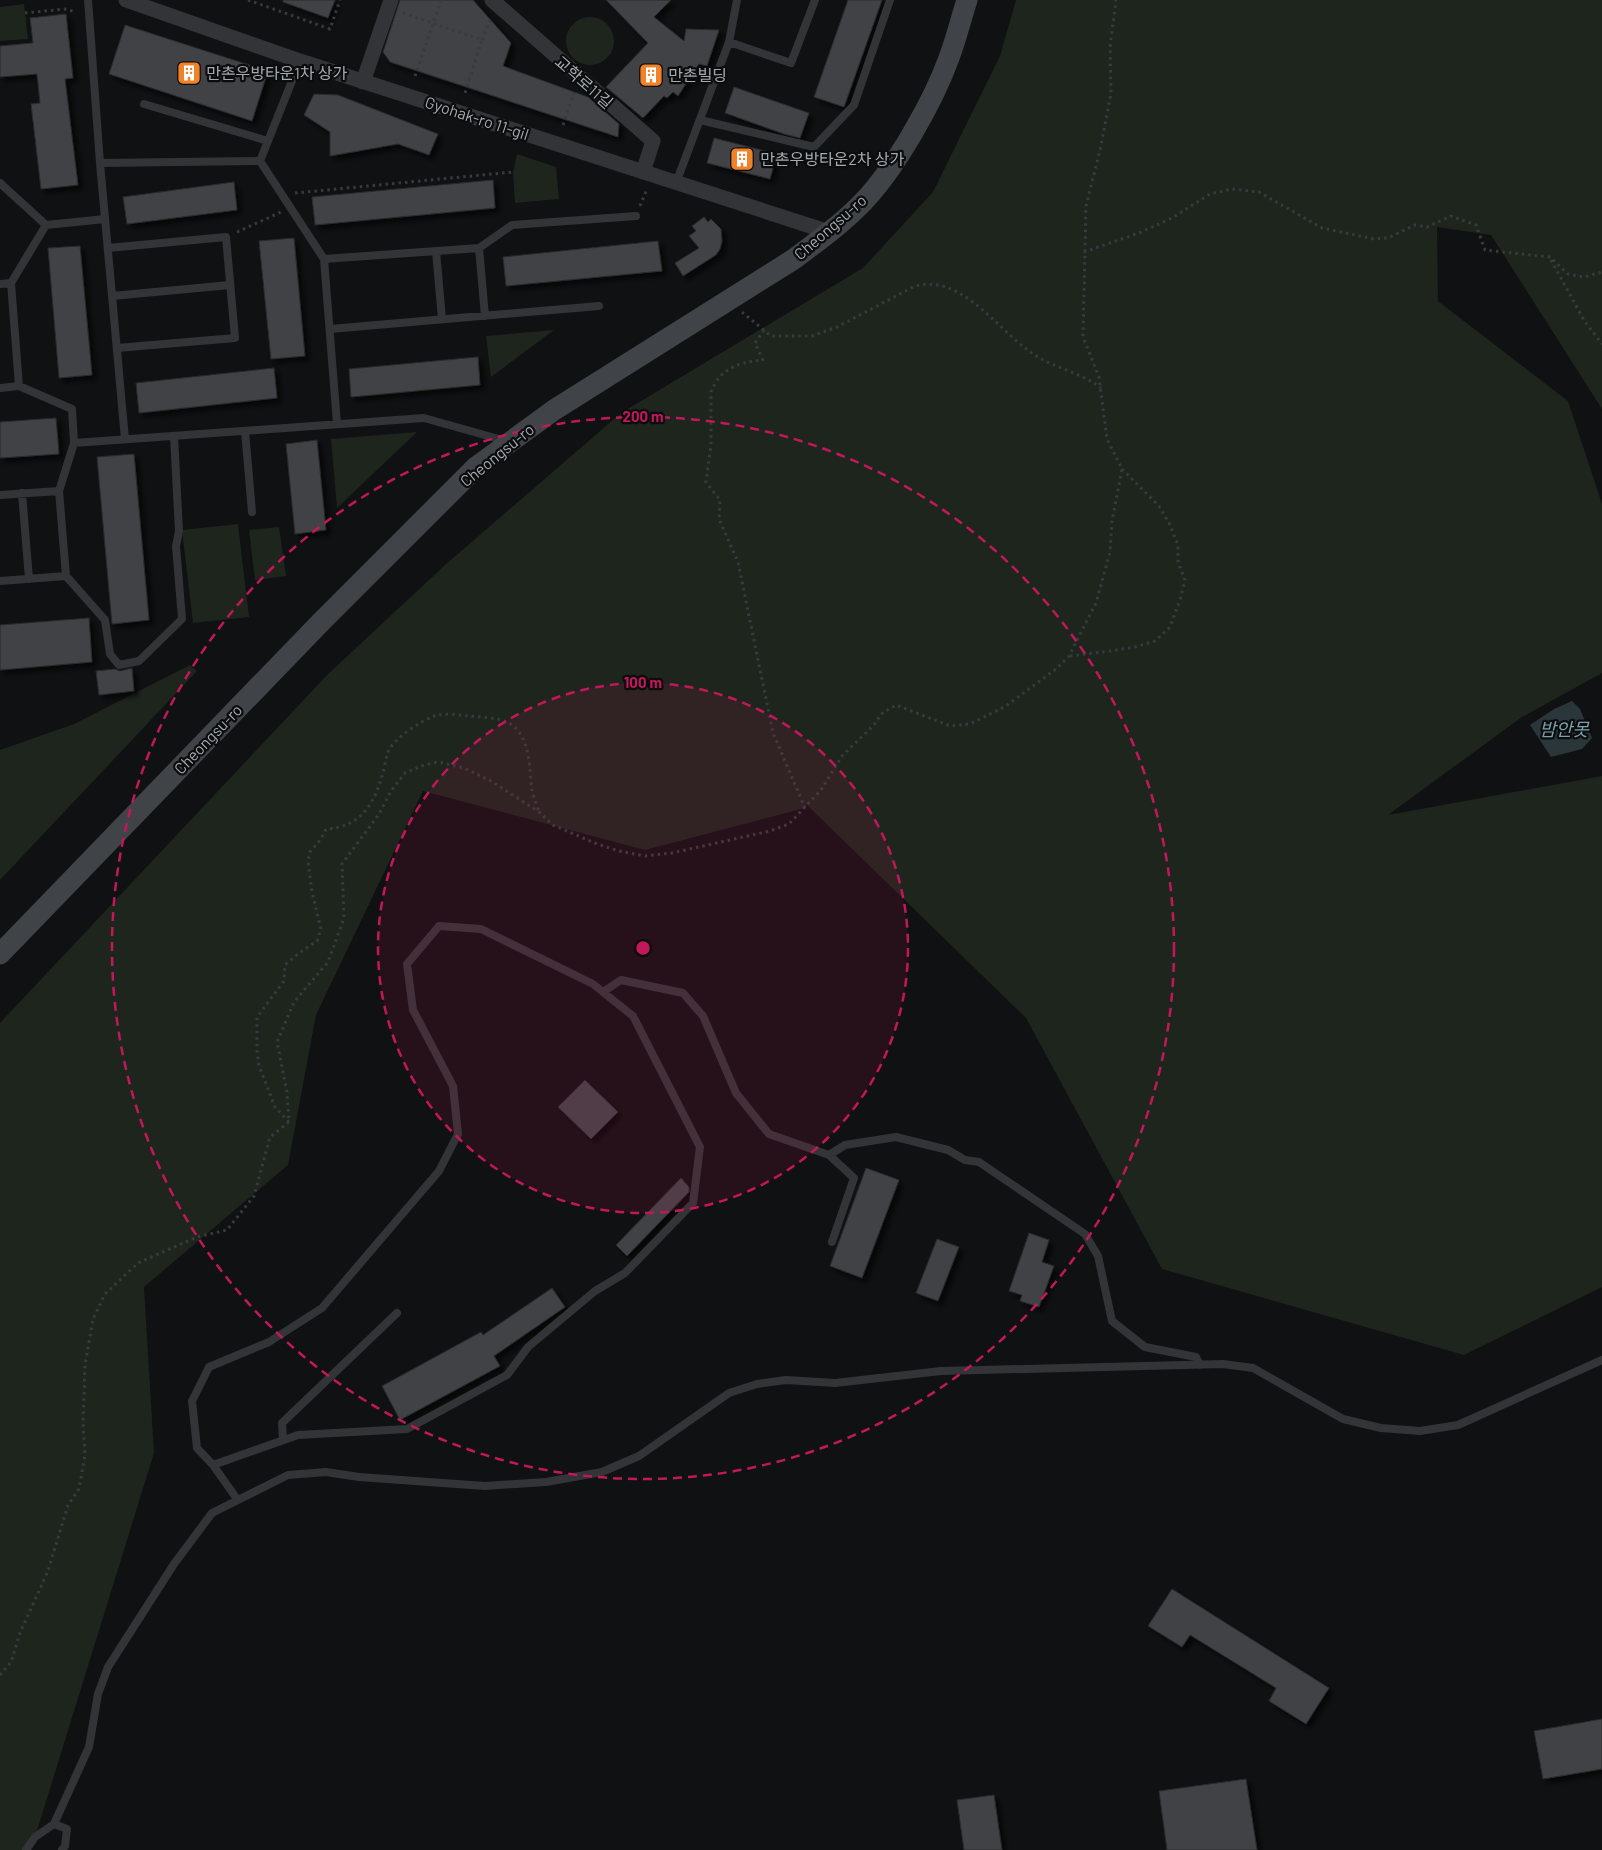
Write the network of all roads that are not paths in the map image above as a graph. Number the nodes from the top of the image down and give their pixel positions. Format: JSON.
{"nodes":[{"id":1,"x":88,"y":0,"type":"edge"},
{"id":2,"x":126,"y":0,"type":"edge"},
{"id":3,"x":737,"y":0,"type":"edge"},
{"id":4,"x":815,"y":0,"type":"edge"},
{"id":5,"x":890,"y":0,"type":"edge"},
{"id":6,"x":967,"y":0,"type":"edge"},
{"id":7,"x":494,"y":2,"type":"edge"},
{"id":8,"x":390,"y":4,"type":"edge"},
{"id":9,"x":729,"y":42,"type":"junction"},
{"id":10,"x":300,"y":61,"type":"junction"},
{"id":11,"x":364,"y":82,"type":"junction"},
{"id":12,"x":144,"y":104,"type":"dead end"},
{"id":13,"x":700,"y":120,"type":"junction"},
{"id":14,"x":268,"y":141,"type":"junction"},
{"id":15,"x":260,"y":161,"type":"junction"},
{"id":16,"x":100,"y":164,"type":"junction"},
{"id":17,"x":646,"y":179,"type":"junction"},
{"id":18,"x":676,"y":182,"type":"junction"},
{"id":19,"x":0,"y":184,"type":"edge"},
{"id":20,"x":636,"y":216,"type":"road end"},
{"id":21,"x":105,"y":219,"type":"junction"},
{"id":22,"x":46,"y":225,"type":"junction"},
{"id":23,"x":829,"y":232,"type":"junction"},
{"id":24,"x":108,"y":248,"type":"junction"},
{"id":25,"x":479,"y":248,"type":"junction"},
{"id":26,"x":436,"y":251,"type":"junction"},
{"id":27,"x":324,"y":258,"type":"junction"},
{"id":28,"x":11,"y":283,"type":"junction"},
{"id":29,"x":0,"y":284,"type":"edge"},
{"id":30,"x":230,"y":285,"type":"junction"},
{"id":31,"x":112,"y":296,"type":"junction"},
{"id":32,"x":599,"y":306,"type":"dead end"},
{"id":33,"x":485,"y":316,"type":"junction"},
{"id":34,"x":442,"y":319,"type":"junction"},
{"id":35,"x":330,"y":329,"type":"junction"},
{"id":36,"x":117,"y":348,"type":"junction"},
{"id":37,"x":19,"y":386,"type":"junction"},
{"id":38,"x":0,"y":388,"type":"edge"},
{"id":39,"x":337,"y":424,"type":"junction"},
{"id":40,"x":244,"y":431,"type":"junction"},
{"id":41,"x":174,"y":436,"type":"junction"},
{"id":42,"x":125,"y":439,"type":"junction"},
{"id":43,"x":510,"y":442,"type":"junction"},
{"id":44,"x":74,"y":443,"type":"junction"},
{"id":45,"x":59,"y":490,"type":"junction"},
{"id":46,"x":22,"y":493,"type":"junction"},
{"id":47,"x":0,"y":495,"type":"edge"},
{"id":48,"x":252,"y":512,"type":"dead end"},
{"id":49,"x":66,"y":576,"type":"junction"},
{"id":50,"x":29,"y":579,"type":"junction"},
{"id":51,"x":0,"y":581,"type":"edge"},
{"id":52,"x":0,"y":954,"type":"edge"},
{"id":53,"x":603,"y":992,"type":"junction"},
{"id":54,"x":829,"y":1155,"type":"junction"},
{"id":55,"x":832,"y":1242,"type":"dead end"},
{"id":56,"x":397,"y":1314,"type":"dead end"},
{"id":57,"x":1602,"y":1360,"type":"edge"},
{"id":58,"x":1200,"y":1364,"type":"junction"},
{"id":59,"x":283,"y":1440,"type":"junction"},
{"id":60,"x":213,"y":1465,"type":"junction"},
{"id":61,"x":237,"y":1499,"type":"junction"},
{"id":62,"x":54,"y":1824,"type":"junction"},
{"id":63,"x":26,"y":1850,"type":"edge"},
{"id":64,"x":62,"y":1850,"type":"edge"}],
"edges":[{"from":1,"to":16,"type":"lane"},
{"from":2,"to":10,"type":"street","name":"Gyohak-ro 11-gil"},
{"from":3,"to":9,"type":"lane"},
{"from":4,"to":9,"type":"lane"},
{"from":5,"to":13,"type":"lane"},
{"from":6,"to":23,"type":"main road","name":"Cheongsu-ro"},
{"from":7,"to":17,"type":"street","name":"교학로11길"},
{"from":8,"to":11,"type":"street"},
{"from":9,"to":13,"type":"lane"},
{"from":10,"to":11,"type":"street","name":"Gyohak-ro 11-gil"},
{"from":10,"to":14,"type":"lane"},
{"from":11,"to":17,"type":"street","name":"Gyohak-ro 11-gil"},
{"from":12,"to":14,"type":"lane"},
{"from":13,"to":18,"type":"lane"},
{"from":14,"to":15,"type":"lane"},
{"from":15,"to":16,"type":"lane"},
{"from":15,"to":27,"type":"lane"},
{"from":16,"to":21,"type":"lane"},
{"from":17,"to":18,"type":"street","name":"Gyohak-ro 11-gil"},
{"from":18,"to":23,"type":"street","name":"Gyohak-ro 11-gil"},
{"from":19,"to":22,"type":"lane"},
{"from":20,"to":25,"type":"lane"},
{"from":21,"to":22,"type":"lane"},
{"from":21,"to":24,"type":"lane"},
{"from":22,"to":28,"type":"lane"},
{"from":23,"to":43,"type":"main road","name":"Cheongsu-ro"},
{"from":24,"to":30,"type":"lane"},
{"from":24,"to":31,"type":"lane"},
{"from":25,"to":26,"type":"lane"},
{"from":25,"to":33,"type":"lane"},
{"from":26,"to":27,"type":"lane"},
{"from":26,"to":34,"type":"lane"},
{"from":27,"to":35,"type":"lane"},
{"from":28,"to":29,"type":"lane"},
{"from":28,"to":37,"type":"lane"},
{"from":30,"to":31,"type":"lane"},
{"from":30,"to":36,"type":"lane"},
{"from":31,"to":36,"type":"lane"},
{"from":32,"to":33,"type":"lane"},
{"from":33,"to":34,"type":"lane"},
{"from":34,"to":35,"type":"lane"},
{"from":35,"to":39,"type":"lane"},
{"from":36,"to":42,"type":"lane"},
{"from":37,"to":38,"type":"lane"},
{"from":37,"to":44,"type":"lane"},
{"from":39,"to":40,"type":"lane"},
{"from":39,"to":43,"type":"lane"},
{"from":40,"to":41,"type":"lane"},
{"from":40,"to":48,"type":"lane"},
{"from":41,"to":42,"type":"lane"},
{"from":41,"to":49,"type":"lane"},
{"from":42,"to":44,"type":"lane"},
{"from":43,"to":52,"type":"main road","name":"Cheongsu-ro"},
{"from":44,"to":45,"type":"lane"},
{"from":45,"to":46,"type":"lane"},
{"from":45,"to":49,"type":"lane"},
{"from":46,"to":47,"type":"lane"},
{"from":46,"to":50,"type":"lane"},
{"from":49,"to":50,"type":"lane"},
{"from":50,"to":51,"type":"lane"},
{"from":53,"to":54,"type":"lane"},
{"from":53,"to":59,"type":"lane"},
{"from":53,"to":60,"type":"lane"},
{"from":54,"to":55,"type":"lane"},
{"from":54,"to":58,"type":"lane"},
{"from":56,"to":59,"type":"lane"},
{"from":57,"to":58,"type":"lane"},
{"from":58,"to":61,"type":"lane"},
{"from":59,"to":60,"type":"lane"},
{"from":60,"to":61,"type":"lane"},
{"from":61,"to":62,"type":"lane"},
{"from":62,"to":63,"type":"lane"},
{"from":62,"to":64,"type":"lane"}]}
